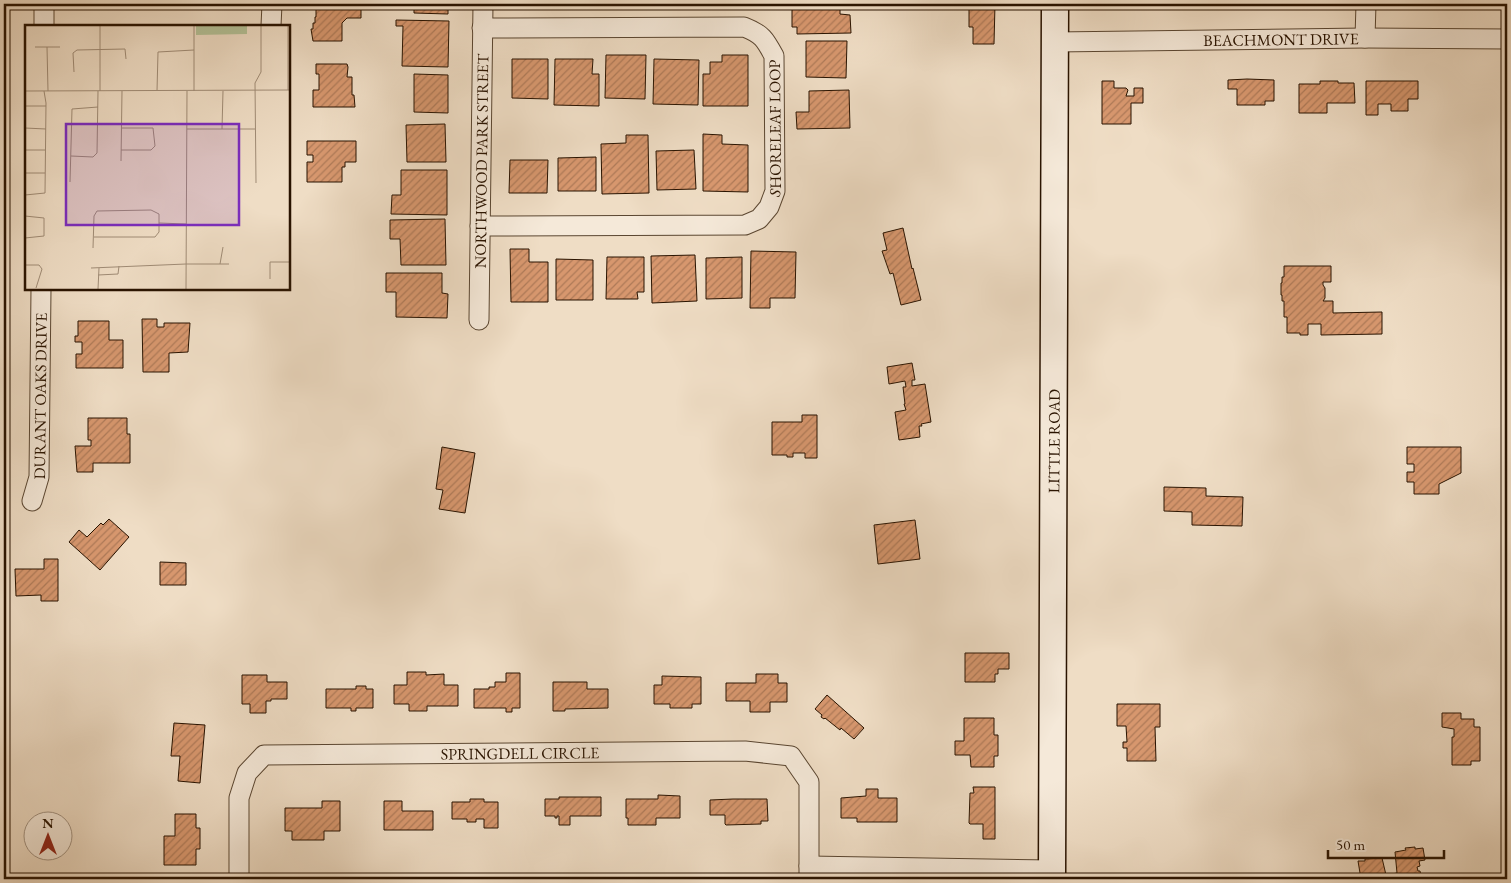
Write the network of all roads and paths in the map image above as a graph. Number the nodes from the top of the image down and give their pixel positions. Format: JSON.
{"nodes":[{"id":1,"x":44,"y":4,"type":"edge"},
{"id":2,"x":272,"y":4,"type":"edge"},
{"id":3,"x":483,"y":4,"type":"edge"},
{"id":4,"x":1055,"y":4,"type":"edge"},
{"id":5,"x":1366,"y":4,"type":"edge"},
{"id":6,"x":44,"y":25,"type":"edge"},
{"id":7,"x":271,"y":25,"type":"edge"},
{"id":8,"x":482,"y":28,"type":"junction"},
{"id":9,"x":1365,"y":38,"type":"junction"},
{"id":10,"x":1507,"y":40,"type":"edge"},
{"id":11,"x":1055,"y":42,"type":"junction"},
{"id":12,"x":480,"y":226,"type":"junction"},
{"id":13,"x":41,"y":290,"type":"edge"},
{"id":14,"x":479,"y":320,"type":"dead end"},
{"id":15,"x":32,"y":501,"type":"dead end"},
{"id":16,"x":809,"y":872,"type":"edge"},
{"id":17,"x":1052,"y":875,"type":"edge"},
{"id":18,"x":239,"y":879,"type":"edge"}],
"edges":[{"from":1,"to":6,"type":"street"},
{"from":2,"to":7,"type":"street"},
{"from":3,"to":8,"type":"street","name":"NORTHWOOD PARK STREET"},
{"from":4,"to":11,"type":"street","name":"LITTLE ROAD"},
{"from":5,"to":9,"type":"street"},
{"from":8,"to":12,"type":"street","name":"NORTHWOOD PARK STREET"},
{"from":8,"to":12,"type":"street","name":"SHORELEAF LOOP"},
{"from":9,"to":10,"type":"street","name":"BEACHMONT DRIVE"},
{"from":9,"to":11,"type":"street","name":"BEACHMONT DRIVE"},
{"from":11,"to":17,"type":"street","name":"LITTLE ROAD"},
{"from":12,"to":14,"type":"street","name":"NORTHWOOD PARK STREET"},
{"from":13,"to":15,"type":"street","name":"DURANT OAKS DRIVE"},
{"from":16,"to":17,"type":"street","name":"SPRINGDELL CIRCLE"},
{"from":16,"to":18,"type":"street","name":"SPRINGDELL CIRCLE"}]}
